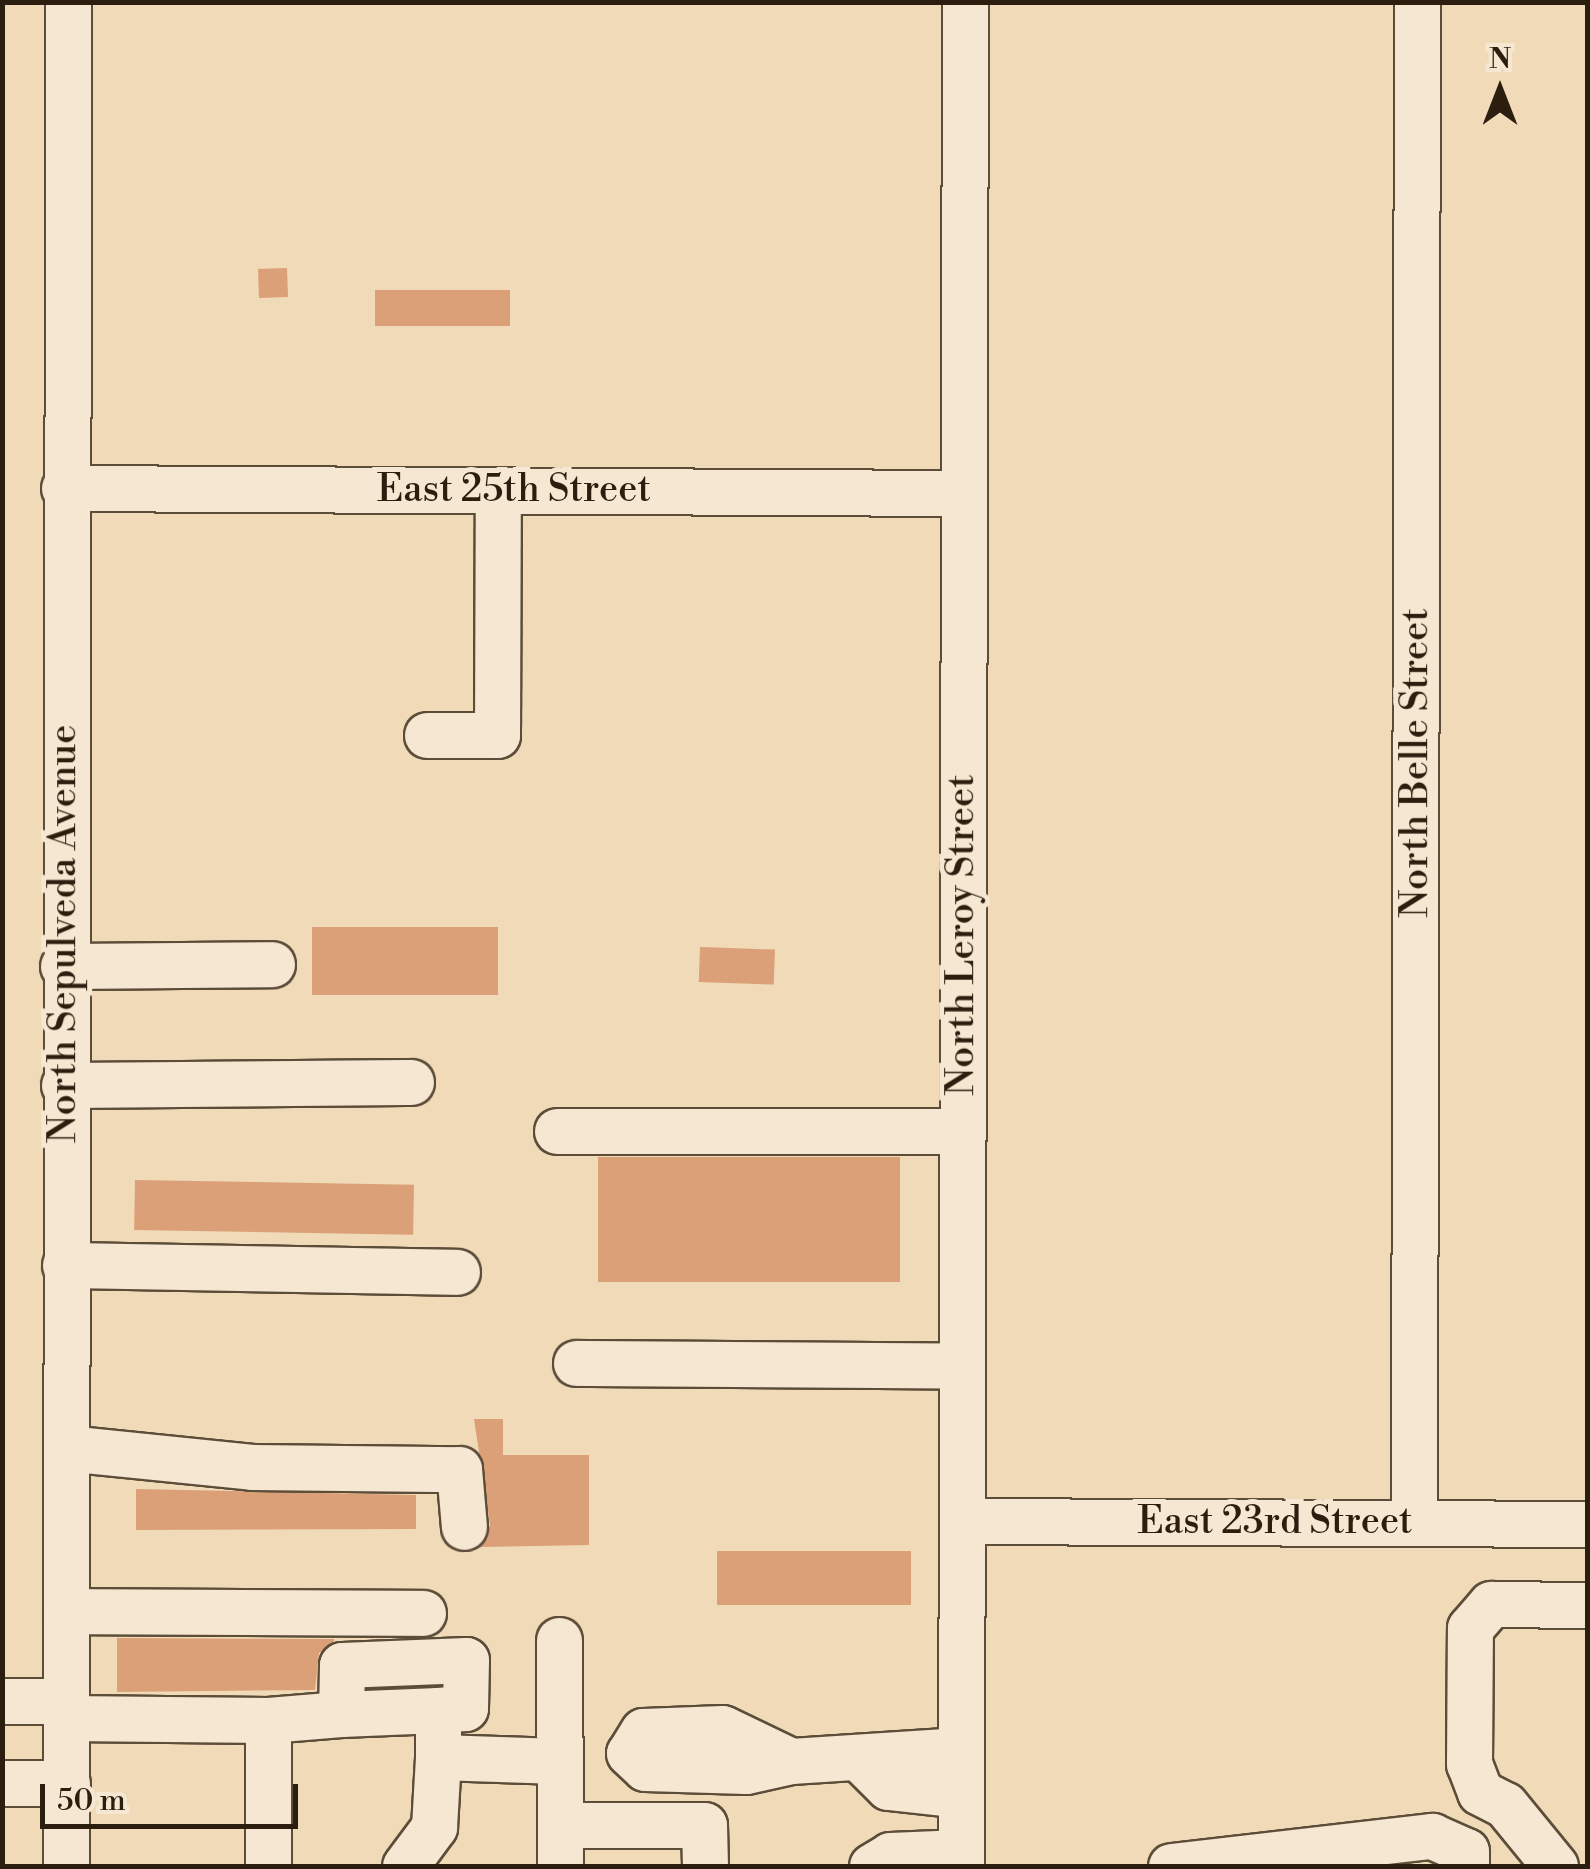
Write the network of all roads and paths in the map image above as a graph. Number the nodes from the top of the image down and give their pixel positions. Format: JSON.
{"nodes":[{"id":1,"x":68,"y":2,"type":"edge"},
{"id":2,"x":964,"y":2,"type":"edge"},
{"id":3,"x":1417,"y":2,"type":"edge"},
{"id":4,"x":64,"y":488,"type":"junction"},
{"id":5,"x":498,"y":490,"type":"junction"},
{"id":6,"x":964,"y":493,"type":"junction"},
{"id":7,"x":427,"y":736,"type":"dead end"},
{"id":8,"x":272,"y":964,"type":"dead end"},
{"id":9,"x":63,"y":966,"type":"junction"},
{"id":10,"x":410,"y":1082,"type":"dead end"},
{"id":11,"x":64,"y":1085,"type":"junction"},
{"id":12,"x":564,"y":1117,"type":"dead end"},
{"id":13,"x":962,"y":1119,"type":"junction"},
{"id":14,"x":65,"y":1265,"type":"junction"},
{"id":15,"x":457,"y":1272,"type":"dead end"},
{"id":16,"x":576,"y":1363,"type":"dead end"},
{"id":17,"x":961,"y":1375,"type":"junction"},
{"id":18,"x":618,"y":1383,"type":"dead end"},
{"id":19,"x":66,"y":1448,"type":"junction"},
{"id":20,"x":962,"y":1521,"type":"junction"},
{"id":21,"x":1414,"y":1523,"type":"junction"},
{"id":22,"x":1588,"y":1524,"type":"edge"},
{"id":23,"x":464,"y":1527,"type":"dead end"},
{"id":24,"x":1588,"y":1604,"type":"edge"},
{"id":25,"x":66,"y":1611,"type":"junction"},
{"id":26,"x":423,"y":1613,"type":"dead end"},
{"id":27,"x":559,"y":1640,"type":"dead end"},
{"id":28,"x":2,"y":1701,"type":"edge"},
{"id":29,"x":66,"y":1709,"type":"junction"},
{"id":30,"x":268,"y":1720,"type":"junction"},
{"id":31,"x":961,"y":1750,"type":"junction"},
{"id":32,"x":438,"y":1756,"type":"junction"},
{"id":33,"x":559,"y":1760,"type":"junction"},
{"id":34,"x":791,"y":1760,"type":"dead end"},
{"id":35,"x":861,"y":1760,"type":"junction"},
{"id":36,"x":2,"y":1783,"type":"edge"},
{"id":37,"x":66,"y":1783,"type":"junction"},
{"id":38,"x":960,"y":1795,"type":"junction"},
{"id":39,"x":560,"y":1846,"type":"edge"},
{"id":40,"x":960,"y":1859,"type":"edge"},
{"id":41,"x":66,"y":1866,"type":"edge"},
{"id":42,"x":240,"y":1866,"type":"edge"},
{"id":43,"x":268,"y":1866,"type":"edge"},
{"id":44,"x":404,"y":1866,"type":"edge"},
{"id":45,"x":705,"y":1866,"type":"edge"},
{"id":46,"x":872,"y":1866,"type":"edge"},
{"id":47,"x":1171,"y":1866,"type":"edge"},
{"id":48,"x":1466,"y":1866,"type":"edge"},
{"id":49,"x":1555,"y":1866,"type":"edge"}],
"edges":[{"from":1,"to":4,"type":"street","name":"North Sepulveda Avenue"},
{"from":2,"to":6,"type":"street","name":"North Leroy Street"},
{"from":3,"to":21,"type":"street","name":"North Belle Street"},
{"from":4,"to":5,"type":"street","name":"East 25th Street"},
{"from":4,"to":9,"type":"street","name":"North Sepulveda Avenue"},
{"from":5,"to":6,"type":"street","name":"East 25th Street"},
{"from":5,"to":7,"type":"street"},
{"from":6,"to":13,"type":"street","name":"North Leroy Street"},
{"from":8,"to":9,"type":"street"},
{"from":9,"to":11,"type":"street","name":"North Sepulveda Avenue"},
{"from":10,"to":11,"type":"street"},
{"from":11,"to":14,"type":"street","name":"North Sepulveda Avenue"},
{"from":12,"to":13,"type":"street"},
{"from":13,"to":17,"type":"street","name":"North Leroy Street"},
{"from":14,"to":15,"type":"street"},
{"from":14,"to":19,"type":"street","name":"North Sepulveda Avenue"},
{"from":16,"to":17,"type":"street"},
{"from":17,"to":18,"type":"street"},
{"from":17,"to":20,"type":"street","name":"North Leroy Street"},
{"from":19,"to":23,"type":"street"},
{"from":19,"to":25,"type":"street","name":"North Sepulveda Avenue"},
{"from":20,"to":21,"type":"street","name":"East 23rd Street"},
{"from":20,"to":31,"type":"street","name":"North Leroy Street"},
{"from":21,"to":22,"type":"street","name":"East 23rd Street"},
{"from":24,"to":49,"type":"street"},
{"from":25,"to":26,"type":"street"},
{"from":25,"to":29,"type":"street","name":"North Sepulveda Avenue"},
{"from":27,"to":33,"type":"street"},
{"from":28,"to":29,"type":"street"},
{"from":29,"to":30,"type":"street"},
{"from":29,"to":37,"type":"street","name":"North Sepulveda Avenue"},
{"from":30,"to":32,"type":"street"},
{"from":30,"to":43,"type":"street"},
{"from":31,"to":35,"type":"street"},
{"from":31,"to":38,"type":"street","name":"North Leroy Street"},
{"from":32,"to":33,"type":"street"},
{"from":32,"to":44,"type":"street"},
{"from":33,"to":39,"type":"street"},
{"from":34,"to":35,"type":"street"},
{"from":35,"to":38,"type":"street"},
{"from":36,"to":37,"type":"street"},
{"from":37,"to":41,"type":"street","name":"North Sepulveda Avenue"},
{"from":38,"to":40,"type":"street","name":"North Leroy Street"},
{"from":39,"to":45,"type":"street"},
{"from":40,"to":46,"type":"street"},
{"from":42,"to":43,"type":"street"},
{"from":47,"to":48,"type":"street"}]}
